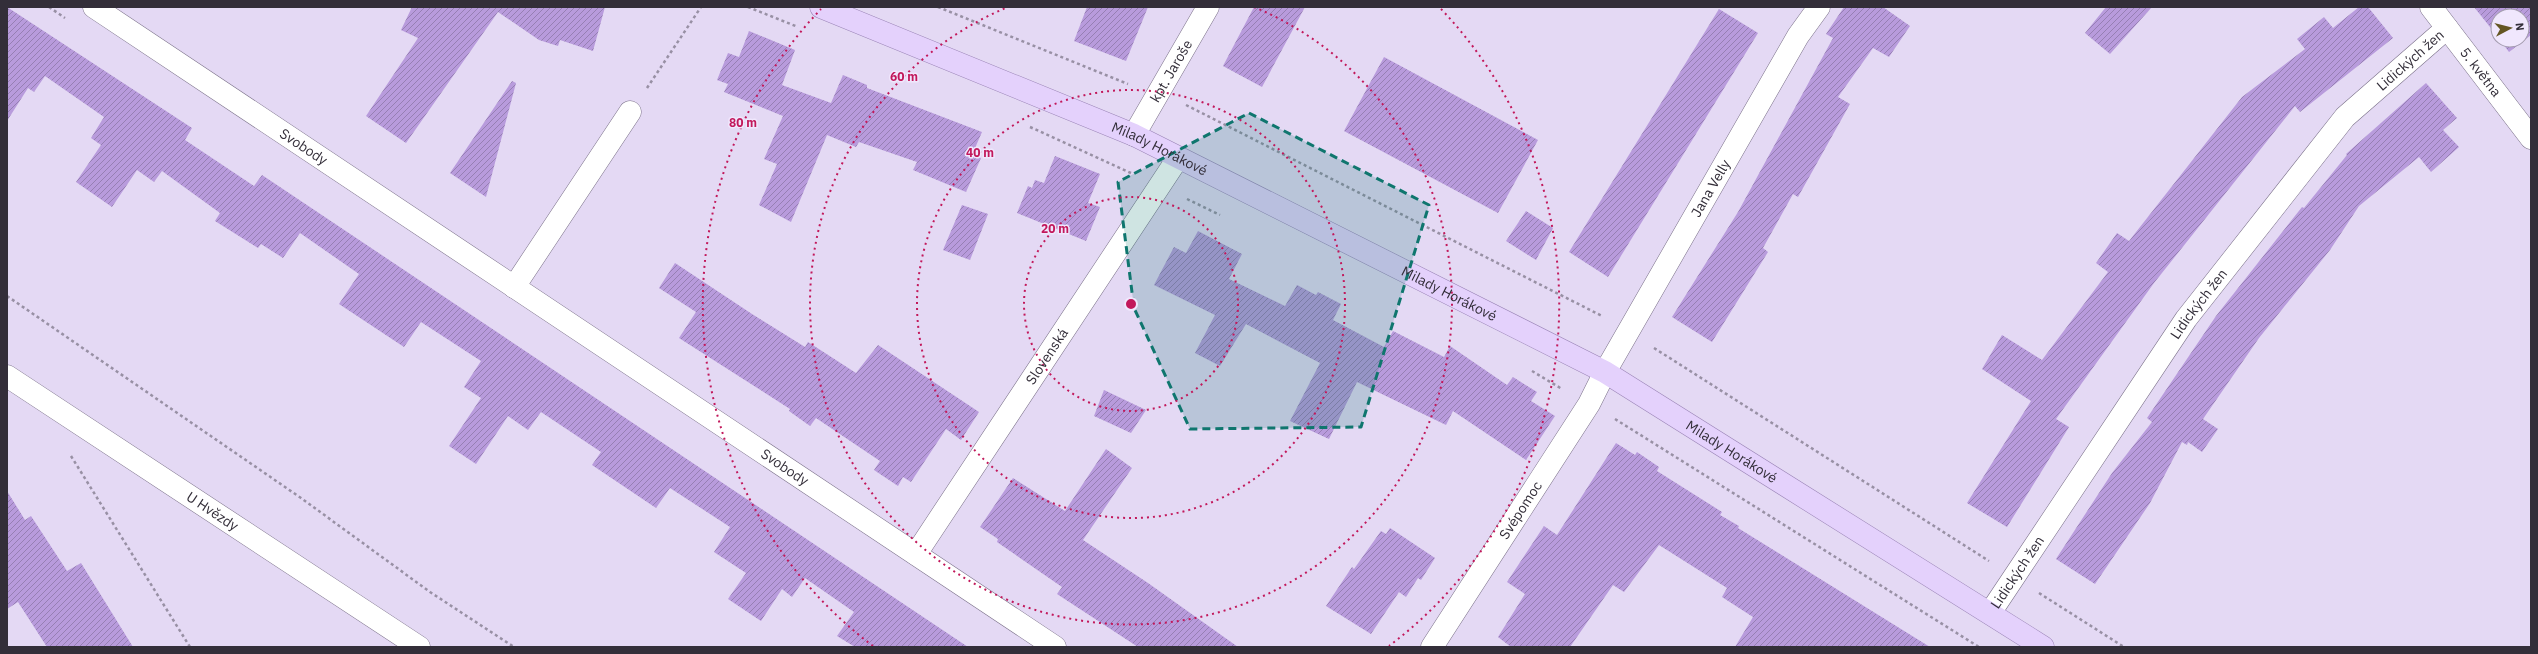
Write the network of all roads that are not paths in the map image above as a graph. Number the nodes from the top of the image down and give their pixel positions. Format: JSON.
{"nodes":[{"id":1,"x":94,"y":7,"type":"edge"},
{"id":2,"x":821,"y":7,"type":"edge"},
{"id":3,"x":1208,"y":7,"type":"edge"},
{"id":4,"x":1819,"y":7,"type":"edge"},
{"id":5,"x":2431,"y":7,"type":"edge"},
{"id":6,"x":2447,"y":28,"type":"junction"},
{"id":7,"x":630,"y":112,"type":"road end"},
{"id":8,"x":1134,"y":135,"type":"junction"},
{"id":9,"x":2531,"y":138,"type":"edge"},
{"id":10,"x":1178,"y":158,"type":"junction"},
{"id":11,"x":514,"y":287,"type":"junction"},
{"id":12,"x":1605,"y":372,"type":"junction"},
{"id":13,"x":7,"y":376,"type":"edge"},
{"id":14,"x":916,"y":554,"type":"junction"},
{"id":15,"x":1990,"y":614,"type":"junction"},
{"id":16,"x":419,"y":647,"type":"edge"},
{"id":17,"x":1055,"y":647,"type":"edge"},
{"id":18,"x":1432,"y":647,"type":"edge"},
{"id":19,"x":2043,"y":647,"type":"edge"}],
"edges":[{"from":1,"to":11,"type":"street","name":"Svobody"},
{"from":2,"to":8,"type":"main road","name":"Milady Horákové"},
{"from":3,"to":8,"type":"street","name":"kpt. Jaroše"},
{"from":4,"to":12,"type":"street","name":"Jana Velly"},
{"from":5,"to":6,"type":"street","name":"5. května"},
{"from":6,"to":9,"type":"street","name":"5. května"},
{"from":6,"to":15,"type":"street","name":"Lidických žen"},
{"from":7,"to":11,"type":"street"},
{"from":8,"to":10,"type":"main road","name":"Milady Horákové"},
{"from":10,"to":12,"type":"main road","name":"Milady Horákové"},
{"from":10,"to":14,"type":"street","name":"Slovenská"},
{"from":11,"to":14,"type":"street","name":"Svobody"},
{"from":12,"to":15,"type":"main road","name":"Milady Horákové"},
{"from":12,"to":18,"type":"street","name":"Svépomoc"},
{"from":13,"to":16,"type":"street","name":"U Hvězdy"},
{"from":14,"to":17,"type":"street","name":"Svobody"},
{"from":15,"to":19,"type":"main road","name":"Milady Horákové"}]}
